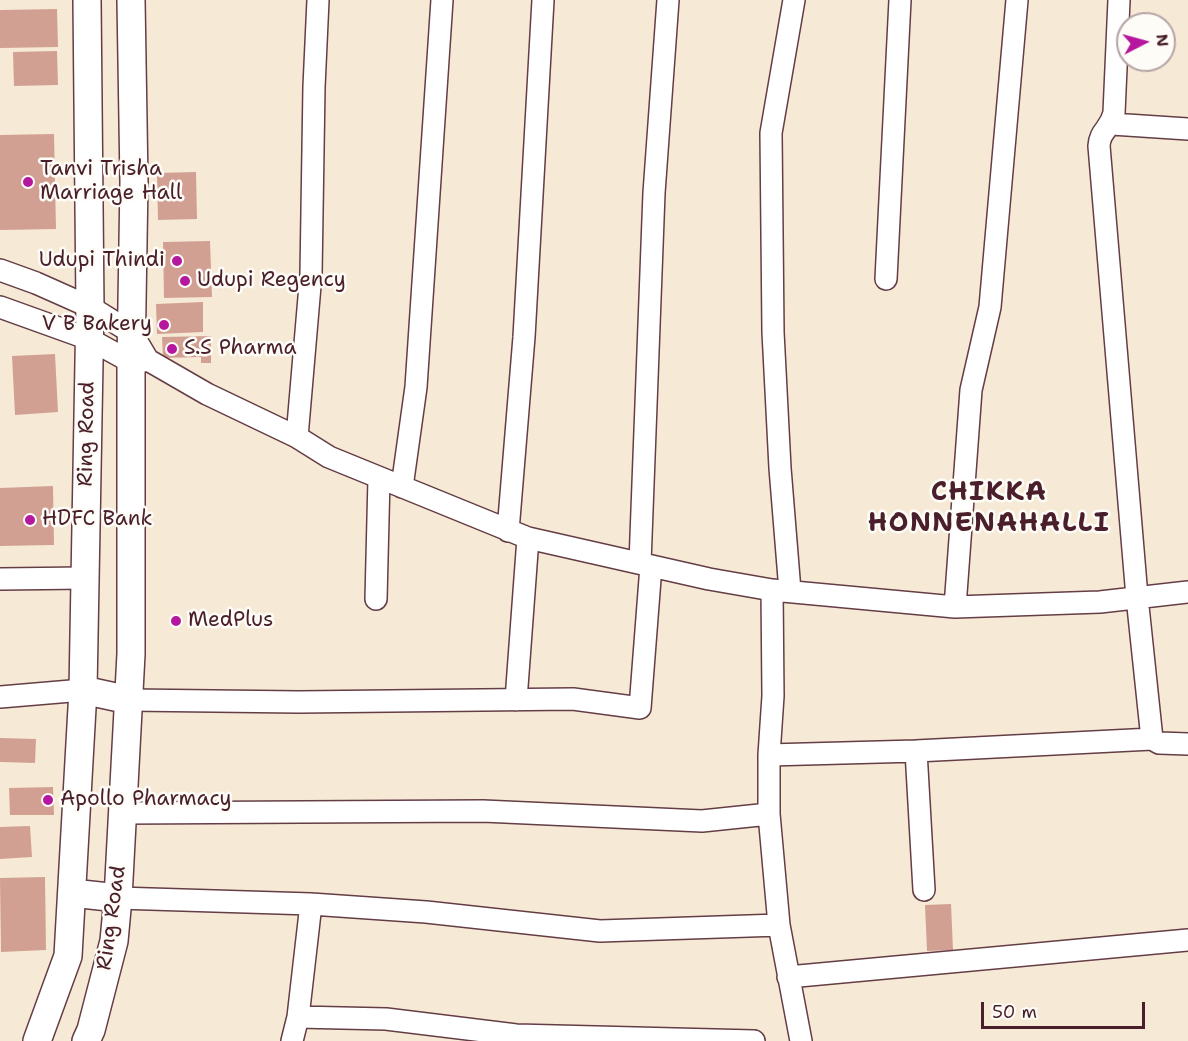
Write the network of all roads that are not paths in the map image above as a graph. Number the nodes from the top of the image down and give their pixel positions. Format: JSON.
{"nodes":[{"id":1,"x":87,"y":0,"type":"edge"},
{"id":2,"x":131,"y":0,"type":"edge"},
{"id":3,"x":318,"y":0,"type":"edge"},
{"id":4,"x":442,"y":0,"type":"edge"},
{"id":5,"x":543,"y":0,"type":"edge"},
{"id":6,"x":668,"y":0,"type":"edge"},
{"id":7,"x":794,"y":0,"type":"edge"},
{"id":8,"x":900,"y":0,"type":"edge"},
{"id":9,"x":1017,"y":0,"type":"edge"},
{"id":10,"x":1119,"y":0,"type":"edge"},
{"id":11,"x":1112,"y":124,"type":"junction"},
{"id":12,"x":1188,"y":129,"type":"edge"},
{"id":13,"x":0,"y":270,"type":"edge"},
{"id":14,"x":886,"y":279,"type":"dead end"},
{"id":15,"x":90,"y":307,"type":"junction"},
{"id":16,"x":0,"y":308,"type":"edge"},
{"id":17,"x":132,"y":333,"type":"junction"},
{"id":18,"x":89,"y":339,"type":"junction"},
{"id":19,"x":139,"y":361,"type":"junction"},
{"id":20,"x":297,"y":437,"type":"junction"},
{"id":21,"x":380,"y":478,"type":"junction"},
{"id":22,"x":402,"y":487,"type":"junction"},
{"id":23,"x":508,"y":531,"type":"junction"},
{"id":24,"x":528,"y":538,"type":"junction"},
{"id":25,"x":646,"y":565,"type":"junction"},
{"id":26,"x":85,"y":578,"type":"junction"},
{"id":27,"x":0,"y":579,"type":"edge"},
{"id":28,"x":781,"y":590,"type":"junction"},
{"id":29,"x":1188,"y":592,"type":"edge"},
{"id":30,"x":1137,"y":597,"type":"junction"},
{"id":31,"x":376,"y":599,"type":"dead end"},
{"id":32,"x":955,"y":607,"type":"junction"},
{"id":33,"x":84,"y":690,"type":"junction"},
{"id":34,"x":0,"y":697,"type":"edge"},
{"id":35,"x":129,"y":700,"type":"junction"},
{"id":36,"x":516,"y":700,"type":"junction"},
{"id":37,"x":1152,"y":739,"type":"junction"},
{"id":38,"x":1188,"y":744,"type":"edge"},
{"id":39,"x":916,"y":751,"type":"junction"},
{"id":40,"x":769,"y":755,"type":"junction"},
{"id":41,"x":123,"y":813,"type":"junction"},
{"id":42,"x":768,"y":814,"type":"junction"},
{"id":43,"x":924,"y":890,"type":"dead end"},
{"id":44,"x":72,"y":893,"type":"junction"},
{"id":45,"x":118,"y":898,"type":"junction"},
{"id":46,"x":311,"y":904,"type":"junction"},
{"id":47,"x":779,"y":925,"type":"junction"},
{"id":48,"x":1188,"y":940,"type":"edge"},
{"id":49,"x":788,"y":977,"type":"junction"},
{"id":50,"x":298,"y":1017,"type":"junction"},
{"id":51,"x":37,"y":1041,"type":"edge"},
{"id":52,"x":86,"y":1041,"type":"edge"},
{"id":53,"x":292,"y":1041,"type":"edge"},
{"id":54,"x":754,"y":1041,"type":"edge"},
{"id":55,"x":801,"y":1041,"type":"edge"}],
"edges":[{"from":1,"to":15,"type":"main road","name":"Ring Road"},
{"from":2,"to":17,"type":"main road","name":"Ring Road"},
{"from":3,"to":20,"type":"street"},
{"from":4,"to":22,"type":"street"},
{"from":5,"to":23,"type":"street"},
{"from":6,"to":25,"type":"street"},
{"from":7,"to":28,"type":"street"},
{"from":8,"to":14,"type":"street"},
{"from":9,"to":32,"type":"street"},
{"from":10,"to":11,"type":"street"},
{"from":11,"to":12,"type":"street"},
{"from":11,"to":30,"type":"street"},
{"from":13,"to":15,"type":"street"},
{"from":15,"to":17,"type":"street"},
{"from":15,"to":18,"type":"main road","name":"Ring Road"},
{"from":16,"to":18,"type":"street"},
{"from":17,"to":19,"type":"main road","name":"Ring Road"},
{"from":18,"to":19,"type":"street"},
{"from":18,"to":26,"type":"main road","name":"Ring Road"},
{"from":19,"to":20,"type":"street"},
{"from":19,"to":35,"type":"main road","name":"Ring Road"},
{"from":20,"to":21,"type":"street"},
{"from":21,"to":22,"type":"street"},
{"from":21,"to":31,"type":"street"},
{"from":22,"to":23,"type":"street"},
{"from":23,"to":24,"type":"street"},
{"from":24,"to":25,"type":"street"},
{"from":24,"to":36,"type":"street"},
{"from":25,"to":28,"type":"street"},
{"from":25,"to":36,"type":"street"},
{"from":26,"to":27,"type":"street"},
{"from":26,"to":33,"type":"main road","name":"Ring Road"},
{"from":28,"to":32,"type":"street"},
{"from":28,"to":40,"type":"street"},
{"from":29,"to":30,"type":"street"},
{"from":30,"to":32,"type":"street"},
{"from":30,"to":37,"type":"street"},
{"from":33,"to":34,"type":"street"},
{"from":33,"to":35,"type":"main road"},
{"from":33,"to":44,"type":"main road","name":"Ring Road"},
{"from":35,"to":36,"type":"street"},
{"from":35,"to":41,"type":"main road","name":"Ring Road"},
{"from":37,"to":38,"type":"street"},
{"from":37,"to":39,"type":"street"},
{"from":39,"to":40,"type":"street"},
{"from":39,"to":43,"type":"street"},
{"from":40,"to":42,"type":"street"},
{"from":41,"to":42,"type":"street"},
{"from":41,"to":45,"type":"main road","name":"Ring Road"},
{"from":42,"to":47,"type":"street"},
{"from":44,"to":45,"type":"main road"},
{"from":44,"to":51,"type":"main road","name":"Ring Road"},
{"from":45,"to":46,"type":"street"},
{"from":45,"to":52,"type":"main road","name":"Ring Road"},
{"from":46,"to":47,"type":"street"},
{"from":46,"to":50,"type":"street"},
{"from":47,"to":49,"type":"street"},
{"from":48,"to":49,"type":"street"},
{"from":49,"to":55,"type":"street"},
{"from":50,"to":53,"type":"street"},
{"from":50,"to":54,"type":"street"}]}
